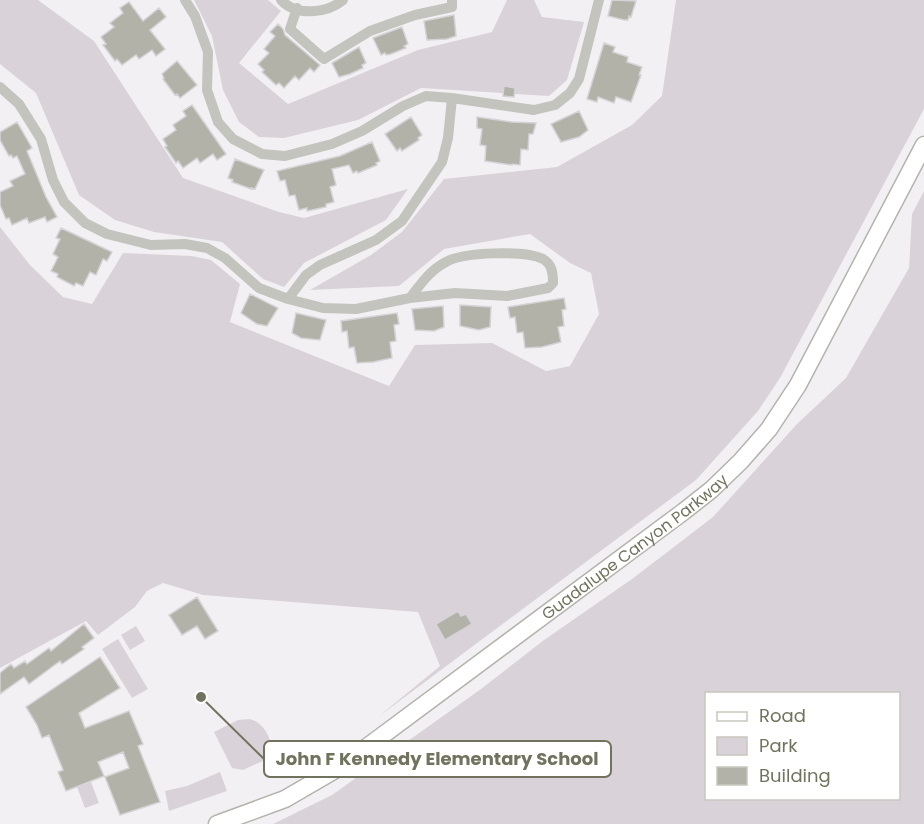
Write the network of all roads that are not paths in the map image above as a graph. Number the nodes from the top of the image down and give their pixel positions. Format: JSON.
{"nodes":[{"id":1,"x":185,"y":0,"type":"edge"},
{"id":2,"x":281,"y":0,"type":"edge"},
{"id":3,"x":343,"y":0,"type":"edge"},
{"id":4,"x":452,"y":0,"type":"edge"},
{"id":5,"x":599,"y":0,"type":"edge"},
{"id":6,"x":297,"y":8,"type":"junction"},
{"id":7,"x":0,"y":87,"type":"edge"},
{"id":8,"x":453,"y":98,"type":"junction"},
{"id":9,"x":924,"y":145,"type":"edge"},
{"id":10,"x":410,"y":298,"type":"junction"},
{"id":11,"x":288,"y":299,"type":"junction"},
{"id":12,"x":217,"y":824,"type":"edge"}],
"edges":[{"from":1,"to":8,"type":"street"},
{"from":2,"to":6,"type":"street"},
{"from":3,"to":6,"type":"street"},
{"from":4,"to":6,"type":"street"},
{"from":5,"to":8,"type":"street"},
{"from":7,"to":11,"type":"street"},
{"from":8,"to":11,"type":"street"},
{"from":9,"to":12,"type":"main road","name":"Guadalupe Canyon Parkway"},
{"from":10,"to":10,"type":"street"},
{"from":10,"to":11,"type":"street"}]}
